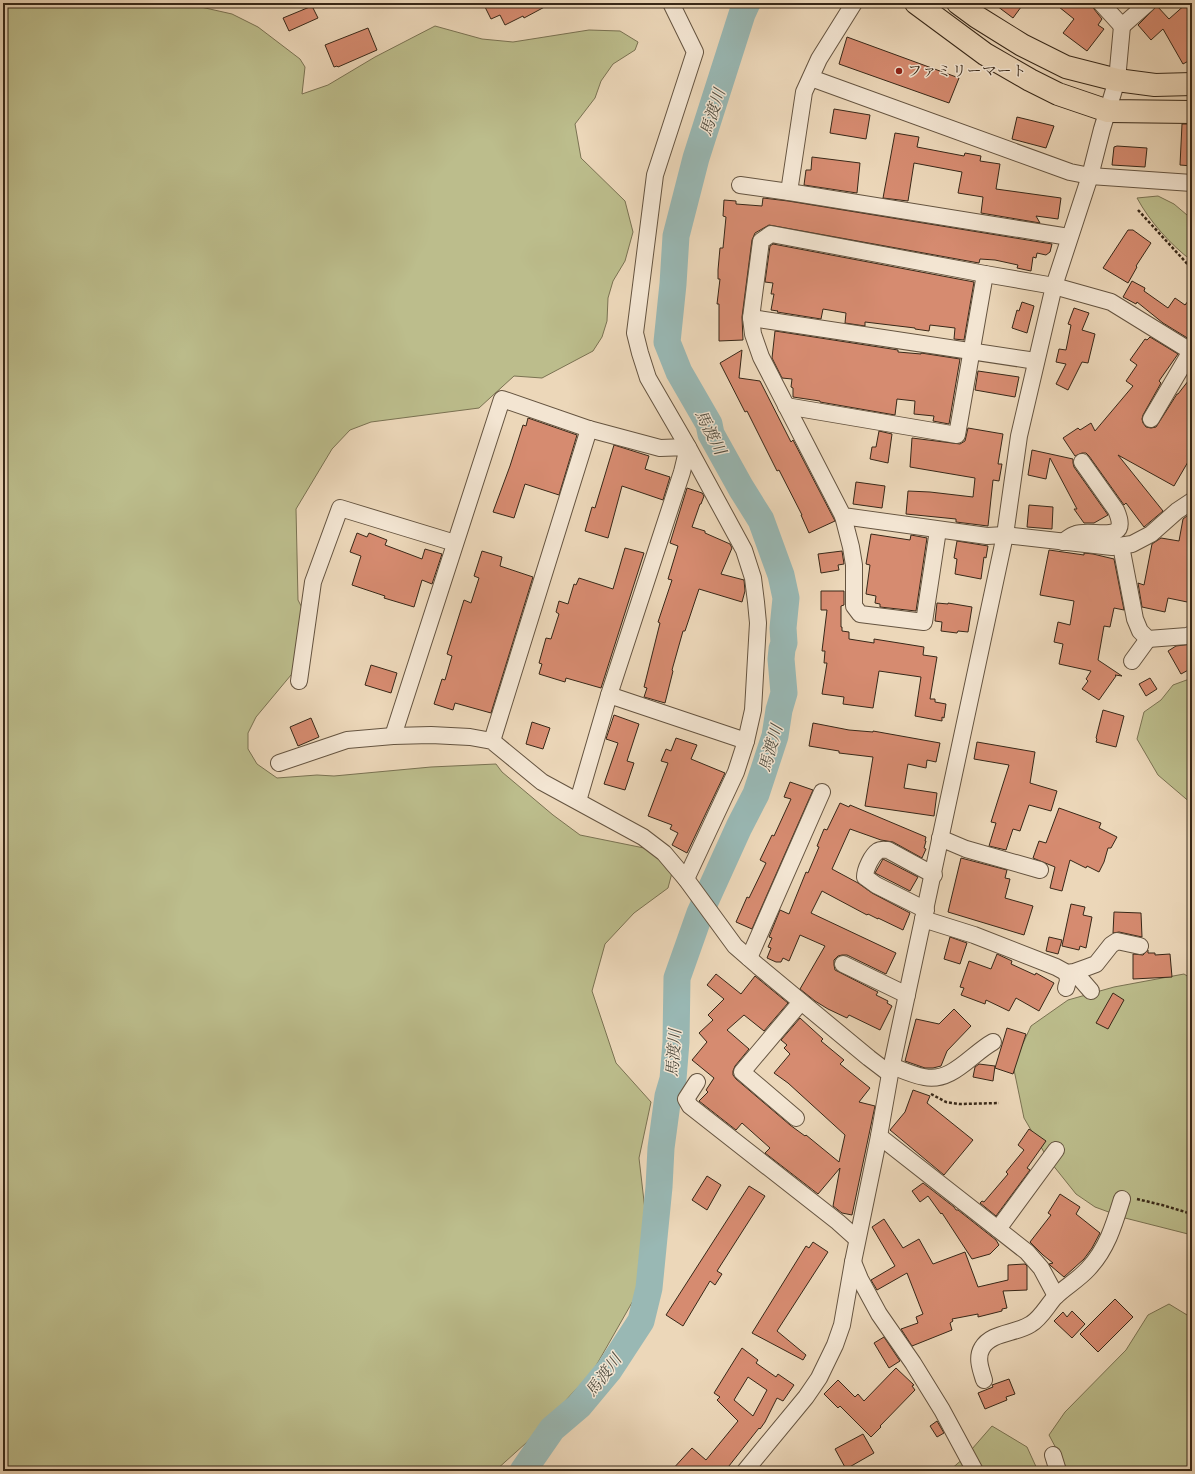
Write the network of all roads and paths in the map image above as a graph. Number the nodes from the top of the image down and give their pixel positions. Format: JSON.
{"nodes":[{"id":1,"x":671,"y":3,"type":"edge"},
{"id":2,"x":854,"y":3,"type":"edge"},
{"id":3,"x":916,"y":3,"type":"edge"},
{"id":4,"x":958,"y":3,"type":"edge"},
{"id":5,"x":1101,"y":3,"type":"edge"},
{"id":6,"x":1148,"y":3,"type":"edge"},
{"id":7,"x":1122,"y":26,"type":"junction"},
{"id":8,"x":811,"y":78,"type":"junction"},
{"id":9,"x":1118,"y":80,"type":"junction"},
{"id":10,"x":1192,"y":84,"type":"edge"},
{"id":11,"x":1108,"y":111,"type":"junction"},
{"id":12,"x":1192,"y":112,"type":"edge"},
{"id":13,"x":1090,"y":176,"type":"junction"},
{"id":14,"x":1192,"y":183,"type":"edge"},
{"id":15,"x":740,"y":185,"type":"dead end"},
{"id":16,"x":789,"y":192,"type":"junction"},
{"id":17,"x":1138,"y":210,"type":"dead end"},
{"id":18,"x":1069,"y":237,"type":"junction"},
{"id":19,"x":1192,"y":269,"type":"edge"},
{"id":20,"x":985,"y":274,"type":"junction"},
{"id":21,"x":1054,"y":286,"type":"junction"},
{"id":22,"x":751,"y":318,"type":"junction"},
{"id":23,"x":1191,"y":351,"type":"edge"},
{"id":24,"x":972,"y":352,"type":"junction"},
{"id":25,"x":1036,"y":361,"type":"junction"},
{"id":26,"x":786,"y":406,"type":"junction"},
{"id":27,"x":1151,"y":419,"type":"dead end"},
{"id":28,"x":589,"y":429,"type":"junction"},
{"id":29,"x":688,"y":447,"type":"junction"},
{"id":30,"x":1082,"y":462,"type":"dead end"},
{"id":31,"x":1192,"y":501,"type":"edge"},
{"id":32,"x":843,"y":516,"type":"junction"},
{"id":33,"x":938,"y":530,"type":"junction"},
{"id":34,"x":1005,"y":535,"type":"junction"},
{"id":35,"x":1063,"y":542,"type":"junction"},
{"id":36,"x":455,"y":543,"type":"junction"},
{"id":37,"x":1121,"y":546,"type":"junction"},
{"id":38,"x":1192,"y":634,"type":"edge"},
{"id":39,"x":1148,"y":639,"type":"junction"},
{"id":40,"x":1132,"y":661,"type":"dead end"},
{"id":41,"x":299,"y":681,"type":"dead end"},
{"id":42,"x":609,"y":696,"type":"junction"},
{"id":43,"x":393,"y":736,"type":"junction"},
{"id":44,"x":492,"y":741,"type":"junction"},
{"id":45,"x":746,"y":741,"type":"junction"},
{"id":46,"x":278,"y":763,"type":"dead end"},
{"id":47,"x":822,"y":792,"type":"dead end"},
{"id":48,"x":578,"y":801,"type":"junction"},
{"id":49,"x":940,"y":838,"type":"junction"},
{"id":50,"x":1040,"y":870,"type":"dead end"},
{"id":51,"x":934,"y":875,"type":"junction"},
{"id":52,"x":686,"y":879,"type":"junction"},
{"id":53,"x":925,"y":914,"type":"junction"},
{"id":54,"x":1140,"y":946,"type":"dead end"},
{"id":55,"x":749,"y":958,"type":"junction"},
{"id":56,"x":843,"y":964,"type":"dead end"},
{"id":57,"x":1066,"y":981,"type":"junction"},
{"id":58,"x":1091,"y":991,"type":"dead end"},
{"id":59,"x":907,"y":995,"type":"junction"},
{"id":60,"x":801,"y":1002,"type":"junction"},
{"id":61,"x":993,"y":1042,"type":"dead end"},
{"id":62,"x":891,"y":1070,"type":"junction"},
{"id":63,"x":697,"y":1082,"type":"dead end"},
{"id":64,"x":928,"y":1092,"type":"dead end"},
{"id":65,"x":999,"y":1103,"type":"dead end"},
{"id":66,"x":796,"y":1118,"type":"dead end"},
{"id":67,"x":879,"y":1136,"type":"junction"},
{"id":68,"x":1056,"y":1150,"type":"dead end"},
{"id":69,"x":1122,"y":1199,"type":"joint"},
{"id":70,"x":1192,"y":1214,"type":"edge"},
{"id":71,"x":998,"y":1229,"type":"junction"},
{"id":72,"x":857,"y":1239,"type":"junction"},
{"id":73,"x":853,"y":1262,"type":"junction"},
{"id":74,"x":1056,"y":1296,"type":"junction"},
{"id":75,"x":984,"y":1380,"type":"dead end"},
{"id":76,"x":1053,"y":1455,"type":"dead end"},
{"id":77,"x":745,"y":1471,"type":"edge"},
{"id":78,"x":976,"y":1471,"type":"edge"},
{"id":79,"x":1058,"y":1471,"type":"edge"}],
"edges":[{"from":1,"to":29,"type":"street"},
{"from":2,"to":8,"type":"street"},
{"from":3,"to":11,"type":"main road"},
{"from":4,"to":9,"type":"main road"},
{"from":5,"to":7,"type":"street"},
{"from":6,"to":7,"type":"street"},
{"from":7,"to":9,"type":"street"},
{"from":8,"to":13,"type":"street"},
{"from":8,"to":16,"type":"street"},
{"from":9,"to":10,"type":"main road"},
{"from":9,"to":11,"type":"street"},
{"from":11,"to":12,"type":"main road"},
{"from":11,"to":13,"type":"street"},
{"from":13,"to":14,"type":"street"},
{"from":13,"to":18,"type":"street"},
{"from":15,"to":16,"type":"street"},
{"from":16,"to":18,"type":"street"},
{"from":17,"to":19,"type":"path"},
{"from":18,"to":21,"type":"street"},
{"from":20,"to":21,"type":"street"},
{"from":20,"to":22,"type":"street"},
{"from":20,"to":24,"type":"street"},
{"from":21,"to":23,"type":"street"},
{"from":21,"to":25,"type":"street"},
{"from":22,"to":24,"type":"street"},
{"from":22,"to":26,"type":"street"},
{"from":23,"to":27,"type":"street"},
{"from":24,"to":25,"type":"street"},
{"from":24,"to":26,"type":"street"},
{"from":25,"to":34,"type":"street"},
{"from":26,"to":32,"type":"street"},
{"from":28,"to":29,"type":"street"},
{"from":28,"to":36,"type":"street"},
{"from":28,"to":44,"type":"street"},
{"from":29,"to":42,"type":"street"},
{"from":29,"to":45,"type":"street"},
{"from":30,"to":35,"type":"street"},
{"from":31,"to":37,"type":"street"},
{"from":32,"to":33,"type":"street"},
{"from":32,"to":33,"type":"street"},
{"from":33,"to":34,"type":"street"},
{"from":34,"to":35,"type":"street"},
{"from":34,"to":49,"type":"street"},
{"from":35,"to":37,"type":"street"},
{"from":36,"to":41,"type":"street"},
{"from":36,"to":43,"type":"street"},
{"from":37,"to":39,"type":"street"},
{"from":38,"to":39,"type":"street"},
{"from":39,"to":40,"type":"street"},
{"from":42,"to":45,"type":"street"},
{"from":42,"to":48,"type":"street"},
{"from":43,"to":44,"type":"street"},
{"from":43,"to":46,"type":"street"},
{"from":44,"to":48,"type":"street"},
{"from":45,"to":52,"type":"street"},
{"from":47,"to":55,"type":"street"},
{"from":48,"to":52,"type":"street"},
{"from":49,"to":50,"type":"street"},
{"from":49,"to":51,"type":"street"},
{"from":51,"to":53,"type":"street"},
{"from":51,"to":53,"type":"street"},
{"from":52,"to":55,"type":"street"},
{"from":53,"to":57,"type":"street"},
{"from":53,"to":59,"type":"street"},
{"from":54,"to":57,"type":"street"},
{"from":55,"to":60,"type":"street"},
{"from":56,"to":59,"type":"street"},
{"from":57,"to":58,"type":"street"},
{"from":59,"to":62,"type":"street"},
{"from":60,"to":62,"type":"street"},
{"from":60,"to":66,"type":"street"},
{"from":61,"to":62,"type":"street"},
{"from":62,"to":67,"type":"street"},
{"from":63,"to":72,"type":"street"},
{"from":64,"to":65,"type":"path"},
{"from":67,"to":71,"type":"street"},
{"from":67,"to":72,"type":"street"},
{"from":68,"to":71,"type":"street"},
{"from":69,"to":70,"type":"path"},
{"from":69,"to":74,"type":"street"},
{"from":71,"to":74,"type":"street"},
{"from":72,"to":73,"type":"street"},
{"from":73,"to":77,"type":"street"},
{"from":73,"to":78,"type":"street"},
{"from":74,"to":75,"type":"street"},
{"from":76,"to":79,"type":"street"}]}
